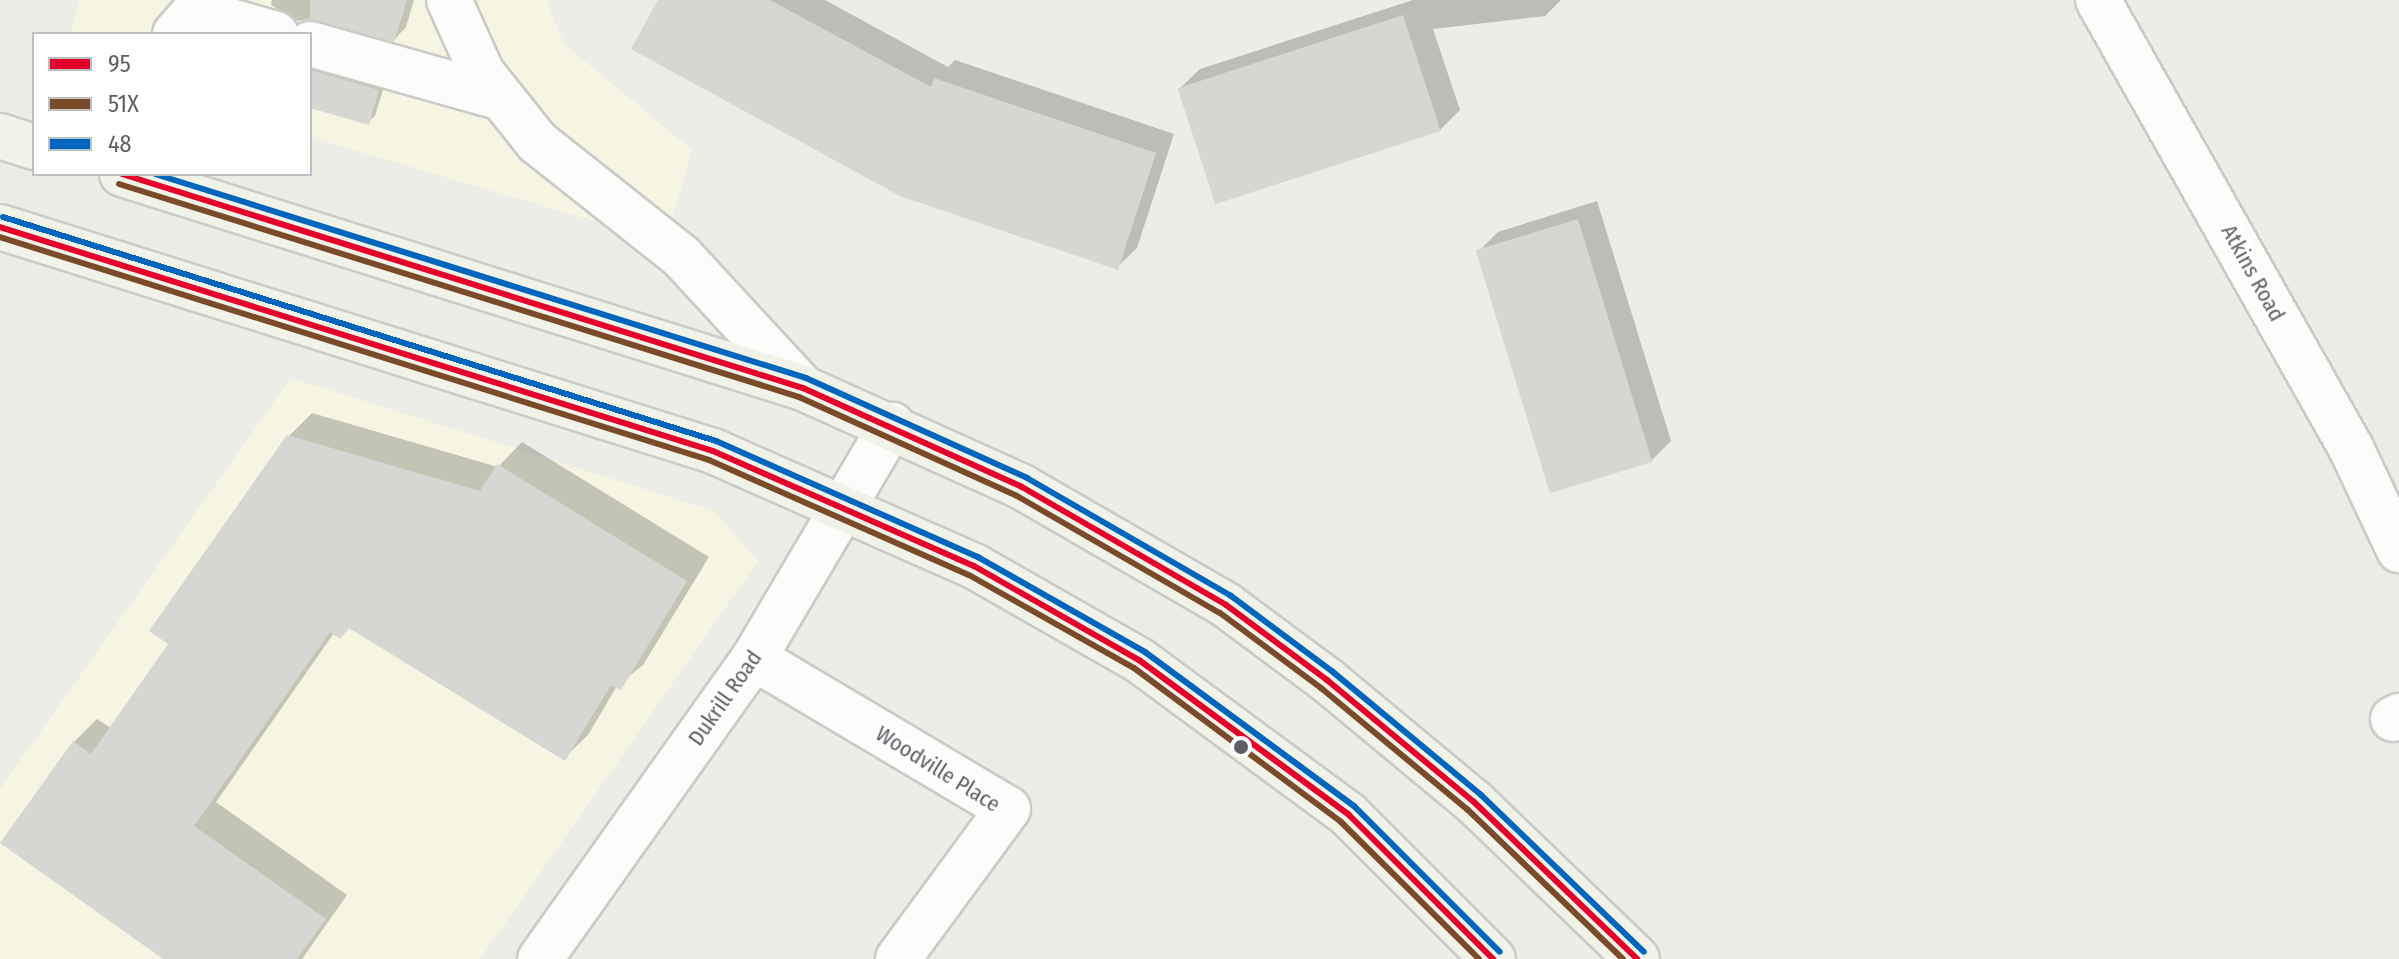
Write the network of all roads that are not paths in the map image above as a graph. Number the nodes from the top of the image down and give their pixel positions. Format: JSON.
{"nodes":[{"id":1,"x":449,"y":0,"type":"edge"},
{"id":2,"x":2098,"y":0,"type":"edge"},
{"id":3,"x":190,"y":11,"type":"edge"},
{"id":4,"x":269,"y":32,"type":"edge"},
{"id":5,"x":312,"y":45,"type":"edge"},
{"id":6,"x":498,"y":97,"type":"junction"},
{"id":7,"x":0,"y":136,"type":"edge"},
{"id":8,"x":32,"y":146,"type":"edge"},
{"id":9,"x":128,"y":176,"type":"edge"},
{"id":10,"x":0,"y":227,"type":"edge"},
{"id":11,"x":803,"y":388,"type":"junction"},
{"id":12,"x":892,"y":425,"type":"junction"},
{"id":13,"x":847,"y":507,"type":"junction"},
{"id":14,"x":2399,"y":550,"type":"edge"},
{"id":15,"x":754,"y":658,"type":"junction"},
{"id":16,"x":540,"y":959,"type":"edge"},
{"id":17,"x":898,"y":959,"type":"edge"},
{"id":18,"x":1493,"y":959,"type":"edge"},
{"id":19,"x":1637,"y":959,"type":"edge"}],
"edges":[{"from":1,"to":6,"type":"street"},
{"from":2,"to":14,"type":"street","name":"Atkins Road"},
{"from":3,"to":4,"type":"street"},
{"from":5,"to":6,"type":"street"},
{"from":6,"to":11,"type":"street"},
{"from":7,"to":8,"type":"main road"},
{"from":9,"to":11,"type":"main road"},
{"from":10,"to":13,"type":"main road"},
{"from":11,"to":12,"type":"main road"},
{"from":12,"to":13,"type":"street","name":"Dukrill Road"},
{"from":12,"to":19,"type":"main road"},
{"from":13,"to":15,"type":"street","name":"Dukrill Road"},
{"from":13,"to":18,"type":"main road"},
{"from":15,"to":16,"type":"street","name":"Dukrill Road"},
{"from":15,"to":17,"type":"street","name":"Woodville Place"}]}
